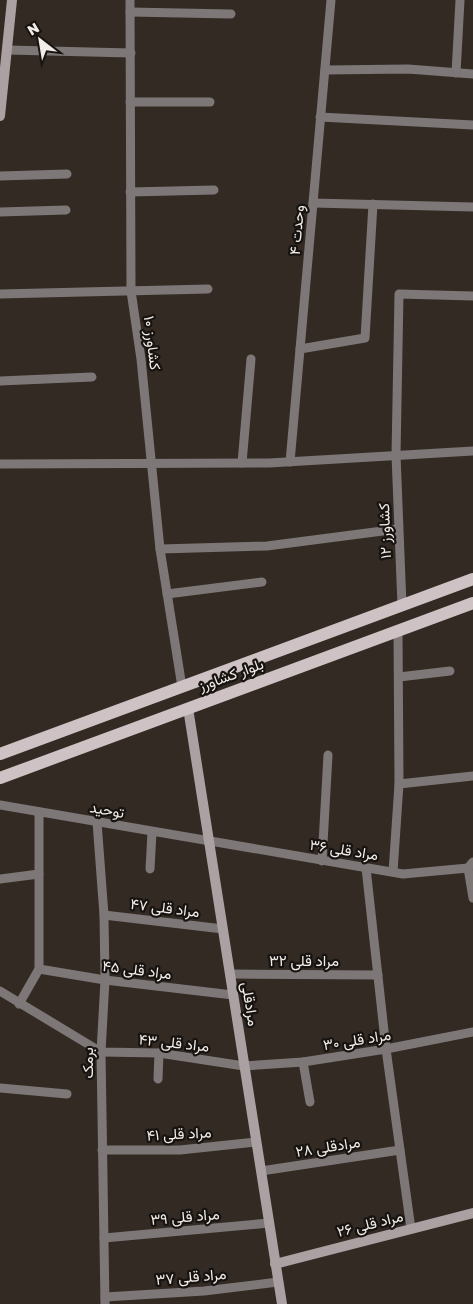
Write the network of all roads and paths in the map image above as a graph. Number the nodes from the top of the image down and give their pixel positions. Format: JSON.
{"nodes":[{"id":1,"x":12,"y":0,"type":"edge"},
{"id":2,"x":130,"y":0,"type":"edge"},
{"id":3,"x":331,"y":0,"type":"edge"},
{"id":4,"x":460,"y":0,"type":"edge"},
{"id":5,"x":130,"y":12,"type":"junction"},
{"id":6,"x":231,"y":14,"type":"dead end"},
{"id":7,"x":8,"y":50,"type":"junction"},
{"id":8,"x":131,"y":53,"type":"junction"},
{"id":9,"x":326,"y":70,"type":"junction"},
{"id":10,"x":456,"y":72,"type":"junction"},
{"id":11,"x":473,"y":74,"type":"edge"},
{"id":12,"x":130,"y":102,"type":"junction"},
{"id":13,"x":210,"y":102,"type":"dead end"},
{"id":14,"x":0,"y":116,"type":"edge"},
{"id":15,"x":320,"y":118,"type":"junction"},
{"id":16,"x":473,"y":125,"type":"edge"},
{"id":17,"x":67,"y":174,"type":"dead end"},
{"id":18,"x":0,"y":176,"type":"edge"},
{"id":19,"x":214,"y":190,"type":"dead end"},
{"id":20,"x":130,"y":192,"type":"junction"},
{"id":21,"x":313,"y":203,"type":"junction"},
{"id":22,"x":373,"y":204,"type":"junction"},
{"id":23,"x":473,"y":207,"type":"edge"},
{"id":24,"x":66,"y":210,"type":"dead end"},
{"id":25,"x":0,"y":212,"type":"edge"},
{"id":26,"x":208,"y":289,"type":"dead end"},
{"id":27,"x":131,"y":291,"type":"junction"},
{"id":28,"x":0,"y":294,"type":"edge"},
{"id":29,"x":473,"y":296,"type":"edge"},
{"id":30,"x":300,"y":349,"type":"junction"},
{"id":31,"x":251,"y":359,"type":"dead end"},
{"id":32,"x":92,"y":377,"type":"dead end"},
{"id":33,"x":0,"y":381,"type":"edge"},
{"id":34,"x":473,"y":452,"type":"edge"},
{"id":35,"x":396,"y":455,"type":"junction"},
{"id":36,"x":290,"y":462,"type":"junction"},
{"id":37,"x":150,"y":463,"type":"junction"},
{"id":38,"x":242,"y":463,"type":"junction"},
{"id":39,"x":0,"y":464,"type":"edge"},
{"id":40,"x":398,"y":529,"type":"junction"},
{"id":41,"x":160,"y":549,"type":"junction"},
{"id":42,"x":473,"y":579,"type":"edge"},
{"id":43,"x":262,"y":582,"type":"dead end"},
{"id":44,"x":167,"y":594,"type":"junction"},
{"id":45,"x":473,"y":603,"type":"edge"},
{"id":46,"x":402,"y":606,"type":"junction"},
{"id":47,"x":398,"y":630,"type":"junction"},
{"id":48,"x":289,"y":648,"type":"junction"},
{"id":49,"x":296,"y":668,"type":"junction"},
{"id":50,"x":450,"y":671,"type":"dead end"},
{"id":51,"x":398,"y":677,"type":"junction"},
{"id":52,"x":182,"y":687,"type":"junction"},
{"id":53,"x":188,"y":708,"type":"junction"},
{"id":54,"x":0,"y":754,"type":"edge"},
{"id":55,"x":328,"y":755,"type":"dead end"},
{"id":56,"x":473,"y":776,"type":"edge"},
{"id":57,"x":0,"y":778,"type":"edge"},
{"id":58,"x":399,"y":784,"type":"junction"},
{"id":59,"x":0,"y":804,"type":"edge"},
{"id":60,"x":39,"y":812,"type":"junction"},
{"id":61,"x":97,"y":822,"type":"junction"},
{"id":62,"x":152,"y":832,"type":"junction"},
{"id":63,"x":209,"y":842,"type":"junction"},
{"id":64,"x":322,"y":860,"type":"junction"},
{"id":65,"x":471,"y":865,"type":"edge"},
{"id":66,"x":366,"y":868,"type":"junction"},
{"id":67,"x":150,"y":869,"type":"dead end"},
{"id":68,"x":393,"y":872,"type":"junction"},
{"id":69,"x":39,"y":874,"type":"junction"},
{"id":70,"x":0,"y":879,"type":"edge"},
{"id":71,"x":473,"y":898,"type":"edge"},
{"id":72,"x":104,"y":915,"type":"junction"},
{"id":73,"x":223,"y":929,"type":"junction"},
{"id":74,"x":39,"y":969,"type":"junction"},
{"id":75,"x":230,"y":974,"type":"junction"},
{"id":76,"x":378,"y":974,"type":"junction"},
{"id":77,"x":105,"y":980,"type":"junction"},
{"id":78,"x":0,"y":991,"type":"edge"},
{"id":79,"x":233,"y":995,"type":"junction"},
{"id":80,"x":19,"y":1004,"type":"junction"},
{"id":81,"x":473,"y":1032,"type":"edge"},
{"id":82,"x":386,"y":1050,"type":"junction"},
{"id":83,"x":101,"y":1052,"type":"junction"},
{"id":84,"x":159,"y":1053,"type":"junction"},
{"id":85,"x":303,"y":1062,"type":"junction"},
{"id":86,"x":244,"y":1066,"type":"junction"},
{"id":87,"x":158,"y":1079,"type":"dead end"},
{"id":88,"x":0,"y":1088,"type":"edge"},
{"id":89,"x":68,"y":1094,"type":"dead end"},
{"id":90,"x":310,"y":1102,"type":"dead end"},
{"id":91,"x":256,"y":1142,"type":"junction"},
{"id":92,"x":102,"y":1150,"type":"junction"},
{"id":93,"x":400,"y":1150,"type":"junction"},
{"id":94,"x":261,"y":1171,"type":"junction"},
{"id":95,"x":473,"y":1213,"type":"edge"},
{"id":96,"x":269,"y":1224,"type":"junction"},
{"id":97,"x":411,"y":1229,"type":"junction"},
{"id":98,"x":104,"y":1238,"type":"junction"},
{"id":99,"x":275,"y":1264,"type":"junction"},
{"id":100,"x":278,"y":1282,"type":"junction"},
{"id":101,"x":105,"y":1301,"type":"edge"},
{"id":102,"x":282,"y":1304,"type":"edge"}],
"edges":[{"from":1,"to":7,"type":"street"},
{"from":2,"to":5,"type":"street","name":"کشاورز ۱۰"},
{"from":3,"to":9,"type":"street","name":"وحدت ۴"},
{"from":4,"to":10,"type":"street"},
{"from":5,"to":6,"type":"street"},
{"from":5,"to":8,"type":"street","name":"کشاورز ۱۰"},
{"from":7,"to":8,"type":"street"},
{"from":7,"to":14,"type":"street"},
{"from":8,"to":12,"type":"street","name":"کشاورز ۱۰"},
{"from":9,"to":10,"type":"street"},
{"from":9,"to":15,"type":"street","name":"وحدت ۴"},
{"from":10,"to":11,"type":"street"},
{"from":12,"to":13,"type":"street"},
{"from":12,"to":20,"type":"street","name":"کشاورز ۱۰"},
{"from":15,"to":16,"type":"street"},
{"from":15,"to":21,"type":"street","name":"وحدت ۴"},
{"from":17,"to":18,"type":"street"},
{"from":19,"to":20,"type":"street"},
{"from":20,"to":27,"type":"street","name":"کشاورز ۱۰"},
{"from":21,"to":22,"type":"street"},
{"from":21,"to":30,"type":"street","name":"وحدت ۴"},
{"from":22,"to":23,"type":"street"},
{"from":22,"to":30,"type":"street"},
{"from":24,"to":25,"type":"street"},
{"from":26,"to":27,"type":"street"},
{"from":27,"to":28,"type":"street"},
{"from":27,"to":37,"type":"street","name":"کشاورز ۱۰"},
{"from":29,"to":35,"type":"street","name":"کشاورز ۱۲"},
{"from":30,"to":36,"type":"street","name":"وحدت ۴"},
{"from":31,"to":38,"type":"street"},
{"from":32,"to":33,"type":"street"},
{"from":34,"to":35,"type":"street"},
{"from":35,"to":36,"type":"street"},
{"from":35,"to":40,"type":"street","name":"کشاورز ۱۲"},
{"from":36,"to":38,"type":"street"},
{"from":37,"to":38,"type":"street"},
{"from":37,"to":39,"type":"street"},
{"from":37,"to":41,"type":"street","name":"کشاورز ۱۰"},
{"from":40,"to":41,"type":"street"},
{"from":40,"to":46,"type":"street","name":"کشاورز ۱۲"},
{"from":41,"to":44,"type":"street","name":"کشاورز ۱۰"},
{"from":42,"to":46,"type":"main road","name":"بلوار کشاورز"},
{"from":43,"to":44,"type":"street"},
{"from":44,"to":52,"type":"street","name":"کشاورز ۱۰"},
{"from":45,"to":47,"type":"main road","name":"بلوار کشاورز"},
{"from":46,"to":48,"type":"main road","name":"بلوار کشاورز"},
{"from":47,"to":49,"type":"main road","name":"بلوار کشاورز"},
{"from":47,"to":51,"type":"street"},
{"from":48,"to":49,"type":"main road"},
{"from":48,"to":52,"type":"main road","name":"بلوار کشاورز"},
{"from":49,"to":53,"type":"main road","name":"بلوار کشاورز"},
{"from":50,"to":51,"type":"street"},
{"from":51,"to":58,"type":"street"},
{"from":52,"to":54,"type":"main road","name":"بلوار کشاورز"},
{"from":53,"to":57,"type":"main road","name":"بلوار کشاورز"},
{"from":53,"to":63,"type":"street","name":"مرادقلی"},
{"from":55,"to":64,"type":"street"},
{"from":56,"to":58,"type":"street"},
{"from":58,"to":68,"type":"street"},
{"from":59,"to":60,"type":"street","name":"توحید"},
{"from":60,"to":61,"type":"street","name":"توحید"},
{"from":60,"to":69,"type":"street"},
{"from":61,"to":62,"type":"street","name":"توحید"},
{"from":61,"to":72,"type":"street","name":"برمک"},
{"from":62,"to":63,"type":"street","name":"توحید"},
{"from":62,"to":67,"type":"street"},
{"from":63,"to":64,"type":"street","name":"مراد قلی ۳۶"},
{"from":63,"to":73,"type":"street","name":"مرادقلی"},
{"from":64,"to":66,"type":"street","name":"مراد قلی ۳۶"},
{"from":65,"to":68,"type":"street","name":"مراد قلی ۳۶"},
{"from":65,"to":71,"type":"street"},
{"from":66,"to":68,"type":"street","name":"مراد قلی ۳۶"},
{"from":66,"to":76,"type":"street"},
{"from":69,"to":70,"type":"street"},
{"from":69,"to":74,"type":"street"},
{"from":72,"to":73,"type":"street","name":"مراد قلی ۴۷"},
{"from":72,"to":77,"type":"street","name":"برمک"},
{"from":73,"to":75,"type":"street","name":"مرادقلی"},
{"from":74,"to":77,"type":"street","name":"مراد قلی ۴۵"},
{"from":74,"to":80,"type":"street"},
{"from":75,"to":76,"type":"street","name":"مراد قلی ۳۲"},
{"from":75,"to":79,"type":"street","name":"مرادقلی"},
{"from":76,"to":82,"type":"street"},
{"from":77,"to":79,"type":"street","name":"مراد قلی ۴۵"},
{"from":77,"to":83,"type":"street","name":"برمک"},
{"from":78,"to":80,"type":"street"},
{"from":79,"to":86,"type":"street","name":"مرادقلی"},
{"from":80,"to":83,"type":"street"},
{"from":81,"to":82,"type":"street","name":"مراد قلی ۳۰"},
{"from":82,"to":85,"type":"street","name":"مراد قلی ۳۰"},
{"from":82,"to":93,"type":"street"},
{"from":83,"to":84,"type":"street","name":"مراد قلی ۴۳"},
{"from":83,"to":92,"type":"street","name":"برمک"},
{"from":84,"to":86,"type":"street","name":"مراد قلی ۴۳"},
{"from":84,"to":87,"type":"street"},
{"from":85,"to":86,"type":"street","name":"مراد قلی ۳۰"},
{"from":85,"to":90,"type":"street"},
{"from":86,"to":91,"type":"street","name":"مرادقلی"},
{"from":88,"to":89,"type":"street"},
{"from":91,"to":92,"type":"street","name":"مراد قلی ۴۱"},
{"from":91,"to":94,"type":"street","name":"مرادقلی"},
{"from":92,"to":98,"type":"street","name":"برمک"},
{"from":93,"to":94,"type":"street","name":"مرادقلی ۲۸"},
{"from":93,"to":97,"type":"street"},
{"from":94,"to":96,"type":"street","name":"مرادقلی"},
{"from":95,"to":97,"type":"street","name":"مراد قلی ۲۶"},
{"from":96,"to":98,"type":"street","name":"مراد قلی ۳۹"},
{"from":96,"to":99,"type":"street","name":"مرادقلی"},
{"from":97,"to":99,"type":"street","name":"مراد قلی ۲۶"},
{"from":98,"to":101,"type":"street","name":"برمک"},
{"from":99,"to":100,"type":"street","name":"مرادقلی"},
{"from":100,"to":101,"type":"street","name":"مراد قلی ۳۷"},
{"from":100,"to":102,"type":"street","name":"مرادقلی"}]}
